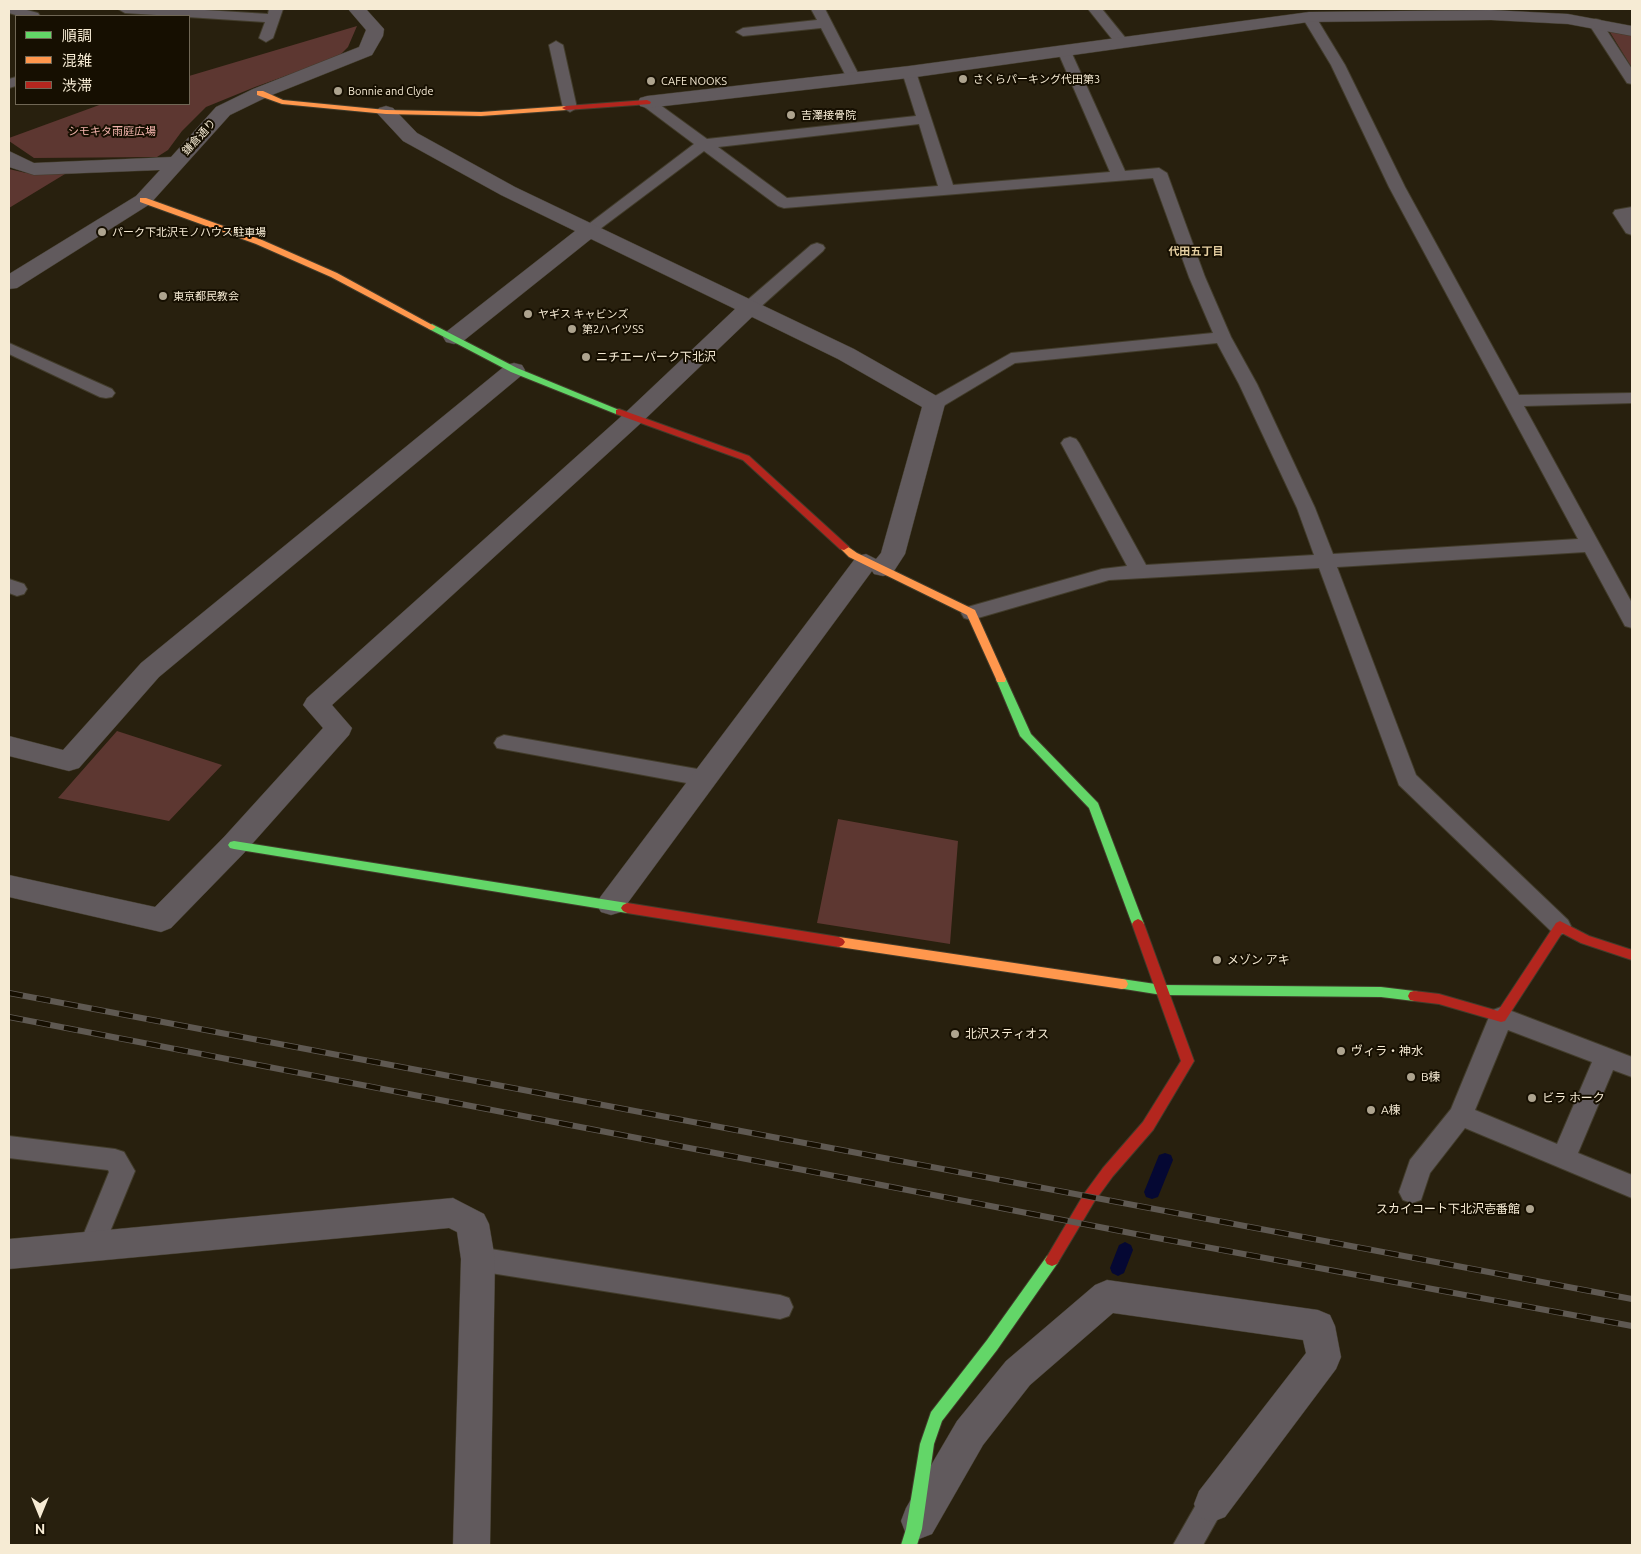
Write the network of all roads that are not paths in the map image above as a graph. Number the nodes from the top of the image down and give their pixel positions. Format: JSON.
{"nodes":[{"id":1,"x":9,"y":9,"type":"edge"},
{"id":2,"x":125,"y":9,"type":"edge"},
{"id":3,"x":357,"y":9,"type":"edge"},
{"id":4,"x":818,"y":9,"type":"edge"},
{"id":5,"x":1095,"y":9,"type":"edge"},
{"id":6,"x":1430,"y":12,"type":"edge"},
{"id":7,"x":274,"y":13,"type":"edge"},
{"id":8,"x":1306,"y":13,"type":"edge"},
{"id":9,"x":30,"y":15,"type":"edge"},
{"id":10,"x":825,"y":23,"type":"junction"},
{"id":11,"x":1595,"y":23,"type":"junction"},
{"id":12,"x":1632,"y":31,"type":"edge"},
{"id":13,"x":743,"y":32,"type":"dead end"},
{"id":14,"x":266,"y":38,"type":"dead end"},
{"id":15,"x":1121,"y":41,"type":"junction"},
{"id":16,"x":556,"y":45,"type":"dead end"},
{"id":17,"x":1064,"y":50,"type":"junction"},
{"id":18,"x":908,"y":72,"type":"junction"},
{"id":19,"x":854,"y":78,"type":"junction"},
{"id":20,"x":1632,"y":80,"type":"edge"},
{"id":21,"x":260,"y":93,"type":"junction"},
{"id":22,"x":647,"y":102,"type":"junction"},
{"id":23,"x":570,"y":108,"type":"junction"},
{"id":24,"x":386,"y":112,"type":"junction"},
{"id":25,"x":925,"y":119,"type":"junction"},
{"id":26,"x":704,"y":144,"type":"junction"},
{"id":27,"x":9,"y":157,"type":"edge"},
{"id":28,"x":175,"y":164,"type":"junction"},
{"id":29,"x":1119,"y":176,"type":"junction"},
{"id":30,"x":947,"y":189,"type":"junction"},
{"id":31,"x":143,"y":200,"type":"junction"},
{"id":32,"x":1632,"y":212,"type":"edge"},
{"id":33,"x":590,"y":229,"type":"junction"},
{"id":34,"x":1632,"y":230,"type":"edge"},
{"id":35,"x":817,"y":248,"type":"dead end"},
{"id":36,"x":9,"y":283,"type":"edge"},
{"id":37,"x":750,"y":306,"type":"junction"},
{"id":38,"x":1223,"y":337,"type":"junction"},
{"id":39,"x":454,"y":338,"type":"junction"},
{"id":40,"x":9,"y":348,"type":"edge"},
{"id":41,"x":514,"y":370,"type":"junction"},
{"id":42,"x":106,"y":393,"type":"dead end"},
{"id":43,"x":1632,"y":398,"type":"edge"},
{"id":44,"x":1512,"y":402,"type":"junction"},
{"id":45,"x":934,"y":404,"type":"junction"},
{"id":46,"x":633,"y":418,"type":"junction"},
{"id":47,"x":1070,"y":443,"type":"dead end"},
{"id":48,"x":1590,"y":545,"type":"junction"},
{"id":49,"x":1327,"y":562,"type":"junction"},
{"id":50,"x":874,"y":565,"type":"junction"},
{"id":51,"x":1140,"y":572,"type":"junction"},
{"id":52,"x":971,"y":613,"type":"junction"},
{"id":53,"x":1632,"y":621,"type":"edge"},
{"id":54,"x":504,"y":743,"type":"dead end"},
{"id":55,"x":9,"y":746,"type":"edge"},
{"id":56,"x":703,"y":778,"type":"junction"},
{"id":57,"x":234,"y":845,"type":"junction"},
{"id":58,"x":9,"y":886,"type":"edge"},
{"id":59,"x":611,"y":904,"type":"junction"},
{"id":60,"x":1560,"y":926,"type":"junction"},
{"id":61,"x":1632,"y":954,"type":"edge"},
{"id":62,"x":1162,"y":990,"type":"junction"},
{"id":63,"x":1501,"y":1017,"type":"junction"},
{"id":64,"x":1606,"y":1057,"type":"junction"},
{"id":65,"x":1632,"y":1067,"type":"edge"},
{"id":66,"x":1462,"y":1115,"type":"junction"},
{"id":67,"x":9,"y":1148,"type":"edge"},
{"id":68,"x":1564,"y":1158,"type":"junction"},
{"id":69,"x":1632,"y":1187,"type":"edge"},
{"id":70,"x":1412,"y":1192,"type":"dead end"},
{"id":71,"x":91,"y":1248,"type":"junction"},
{"id":72,"x":9,"y":1254,"type":"edge"},
{"id":73,"x":478,"y":1259,"type":"junction"},
{"id":74,"x":780,"y":1307,"type":"dead end"},
{"id":75,"x":1212,"y":1504,"type":"joint"},
{"id":76,"x":912,"y":1537,"type":"edge"},
{"id":77,"x":472,"y":1545,"type":"edge"},
{"id":78,"x":1187,"y":1545,"type":"edge"}],
"edges":[{"from":1,"to":9,"type":"lane"},
{"from":2,"to":7,"type":"lane"},
{"from":3,"to":21,"type":"street","name":"鎌倉通り"},
{"from":4,"to":10,"type":"lane"},
{"from":5,"to":15,"type":"lane"},
{"from":6,"to":8,"type":"street"},
{"from":6,"to":11,"type":"street"},
{"from":7,"to":14,"type":"lane"},
{"from":8,"to":15,"type":"street"},
{"from":8,"to":44,"type":"lane"},
{"from":10,"to":13,"type":"lane"},
{"from":10,"to":19,"type":"lane"},
{"from":11,"to":12,"type":"street"},
{"from":11,"to":20,"type":"lane"},
{"from":15,"to":17,"type":"street"},
{"from":16,"to":23,"type":"lane"},
{"from":17,"to":18,"type":"street"},
{"from":17,"to":29,"type":"lane"},
{"from":18,"to":19,"type":"street"},
{"from":18,"to":25,"type":"lane"},
{"from":19,"to":22,"type":"street"},
{"from":21,"to":24,"type":"street"},
{"from":21,"to":28,"type":"street","name":"鎌倉通り"},
{"from":22,"to":23,"type":"street"},
{"from":22,"to":26,"type":"lane"},
{"from":23,"to":24,"type":"street"},
{"from":24,"to":33,"type":"street"},
{"from":25,"to":26,"type":"lane"},
{"from":25,"to":30,"type":"lane"},
{"from":26,"to":30,"type":"lane"},
{"from":26,"to":33,"type":"lane"},
{"from":27,"to":28,"type":"street"},
{"from":28,"to":31,"type":"street","name":"鎌倉通り"},
{"from":29,"to":30,"type":"lane"},
{"from":29,"to":38,"type":"lane"},
{"from":31,"to":36,"type":"street","name":"鎌倉通り"},
{"from":31,"to":39,"type":"street"},
{"from":32,"to":34,"type":"lane"},
{"from":33,"to":37,"type":"street"},
{"from":33,"to":39,"type":"street"},
{"from":35,"to":37,"type":"lane"},
{"from":37,"to":45,"type":"street"},
{"from":37,"to":46,"type":"street"},
{"from":38,"to":45,"type":"lane"},
{"from":38,"to":49,"type":"lane"},
{"from":39,"to":41,"type":"street"},
{"from":40,"to":42,"type":"lane"},
{"from":41,"to":46,"type":"street"},
{"from":41,"to":55,"type":"street"},
{"from":43,"to":44,"type":"lane"},
{"from":44,"to":48,"type":"lane"},
{"from":45,"to":50,"type":"street"},
{"from":46,"to":50,"type":"street"},
{"from":46,"to":57,"type":"street"},
{"from":47,"to":51,"type":"lane"},
{"from":48,"to":49,"type":"lane"},
{"from":48,"to":53,"type":"lane"},
{"from":49,"to":51,"type":"lane"},
{"from":49,"to":60,"type":"lane"},
{"from":50,"to":52,"type":"street"},
{"from":50,"to":56,"type":"street"},
{"from":51,"to":52,"type":"lane"},
{"from":52,"to":62,"type":"street"},
{"from":54,"to":56,"type":"lane"},
{"from":56,"to":59,"type":"street"},
{"from":57,"to":58,"type":"street"},
{"from":57,"to":59,"type":"street"},
{"from":59,"to":62,"type":"street"},
{"from":60,"to":61,"type":"street"},
{"from":60,"to":63,"type":"street"},
{"from":62,"to":63,"type":"street"},
{"from":62,"to":76,"type":"street"},
{"from":63,"to":64,"type":"lane"},
{"from":63,"to":66,"type":"lane"},
{"from":64,"to":65,"type":"lane"},
{"from":64,"to":68,"type":"lane"},
{"from":66,"to":68,"type":"lane"},
{"from":66,"to":70,"type":"lane"},
{"from":67,"to":71,"type":"lane"},
{"from":68,"to":69,"type":"lane"},
{"from":71,"to":72,"type":"street"},
{"from":71,"to":73,"type":"street"},
{"from":73,"to":74,"type":"lane"},
{"from":73,"to":77,"type":"street"},
{"from":75,"to":76,"type":"street"},
{"from":75,"to":78,"type":"lane"}]}
